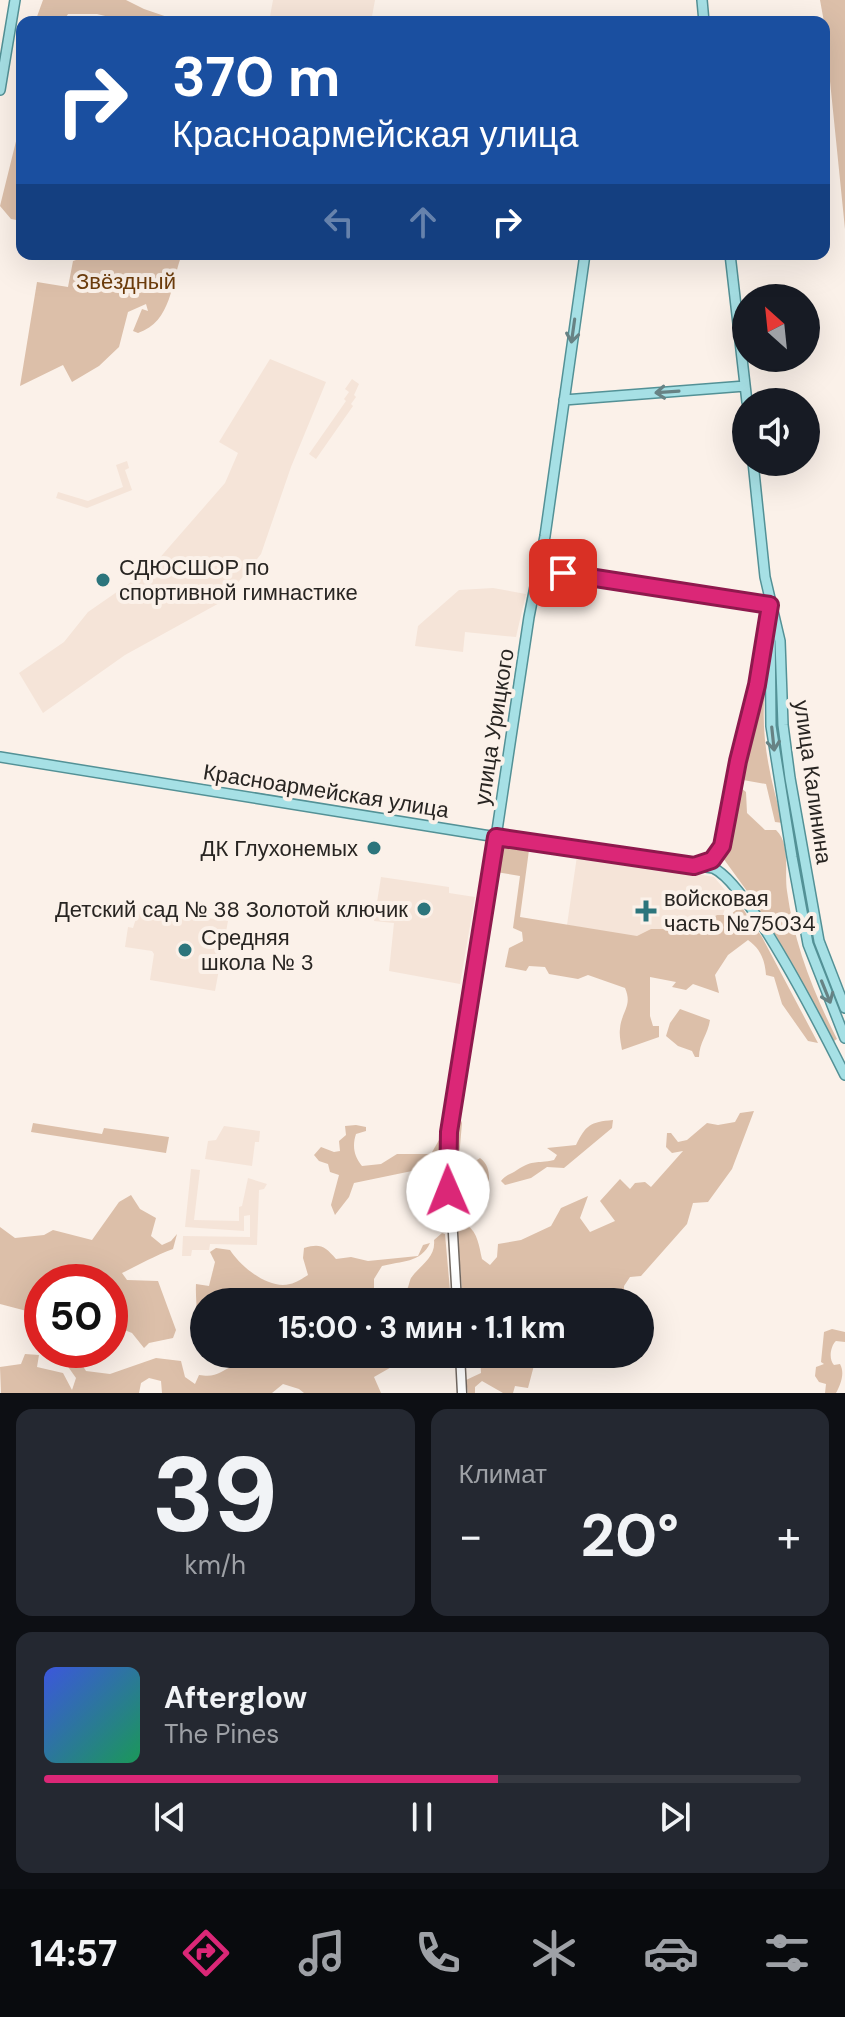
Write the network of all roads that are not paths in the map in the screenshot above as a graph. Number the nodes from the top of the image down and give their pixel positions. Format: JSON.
{"nodes":[{"id":1,"x":15,"y":0,"type":"edge"},
{"id":2,"x":0,"y":90,"type":"edge"},
{"id":3,"x":584,"y":260,"type":"edge"},
{"id":4,"x":731,"y":260,"type":"edge"},
{"id":5,"x":745,"y":386,"type":"joint"},
{"id":6,"x":564,"y":400,"type":"junction"},
{"id":7,"x":755,"y":476,"type":"edge"},
{"id":8,"x":539,"y":569,"type":"junction"},
{"id":9,"x":770,"y":605,"type":"junction"},
{"id":10,"x":0,"y":757,"type":"edge"},
{"id":11,"x":496,"y":837,"type":"junction"},
{"id":12,"x":694,"y":866,"type":"junction"},
{"id":13,"x":845,"y":1008,"type":"edge"},
{"id":14,"x":845,"y":1038,"type":"edge"},
{"id":15,"x":845,"y":1075,"type":"edge"},
{"id":16,"x":456,"y":1288,"type":"edge"},
{"id":17,"x":461,"y":1368,"type":"edge"},
{"id":18,"x":462,"y":1393,"type":"edge"}],
"edges":[{"from":1,"to":2,"type":"main road"},
{"from":3,"to":6,"type":"main road","name":"улица Урицкого","one_way":true},
{"from":4,"to":5,"type":"main road"},
{"from":5,"to":6,"type":"main road","one_way":true},
{"from":6,"to":8,"type":"main road","name":"улица Урицкого"},
{"from":7,"to":9,"type":"main road","name":"улица Калинина"},
{"from":8,"to":9,"type":"main road"},
{"from":8,"to":11,"type":"main road","name":"улица Урицкого"},
{"from":9,"to":12,"type":"main road"},
{"from":9,"to":13,"type":"main road","name":"улица Калинина"},
{"from":9,"to":14,"type":"main road","name":"улица Калинина","one_way":true},
{"from":10,"to":11,"type":"main road","name":"Красноармейская улица"},
{"from":11,"to":12,"type":"main road","name":"Красноармейская улица"},
{"from":11,"to":16,"type":"main road","name":"улица Урицкого"},
{"from":12,"to":15,"type":"main road","name":"Красноармейская улица"},
{"from":17,"to":18,"type":"main road"}]}
